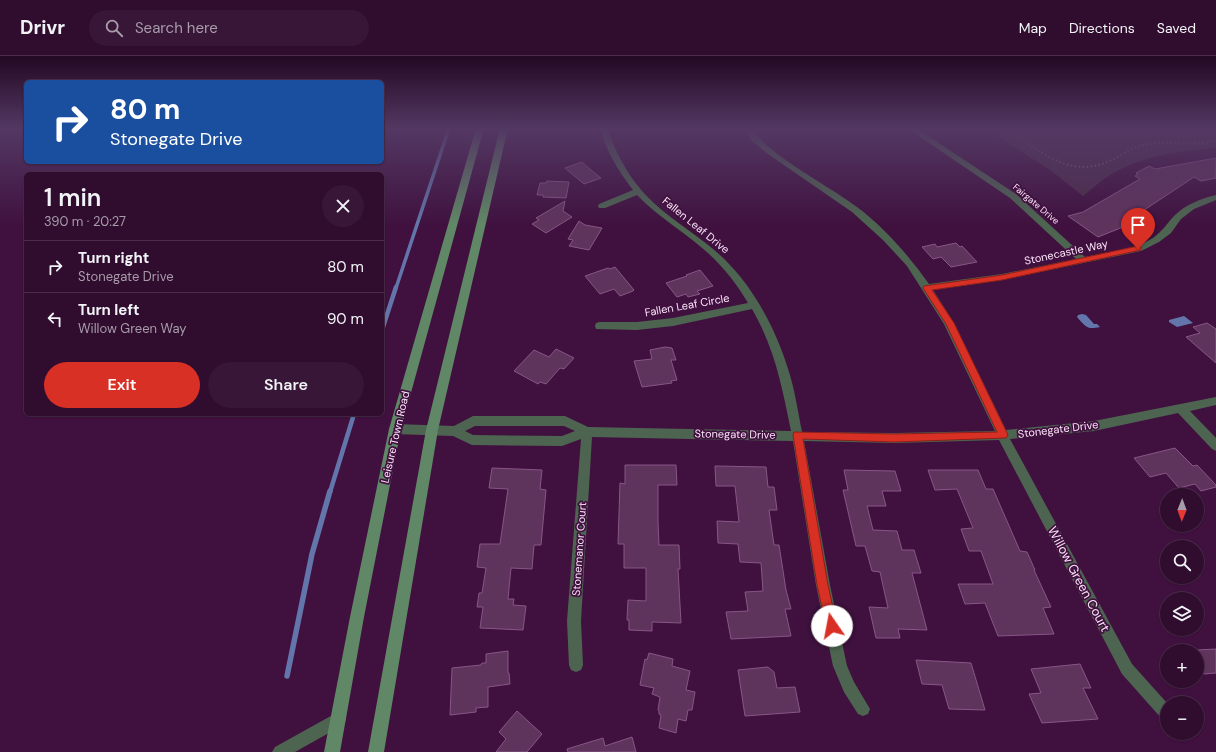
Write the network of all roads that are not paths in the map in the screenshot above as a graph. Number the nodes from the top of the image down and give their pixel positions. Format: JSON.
{"nodes":[{"id":1,"x":471,"y":160,"type":"edge"},
{"id":2,"x":496,"y":160,"type":"edge"},
{"id":3,"x":616,"y":160,"type":"edge"},
{"id":4,"x":783,"y":160,"type":"edge"},
{"id":5,"x":960,"y":160,"type":"edge"},
{"id":6,"x":638,"y":191,"type":"junction"},
{"id":7,"x":1216,"y":197,"type":"edge"},
{"id":8,"x":602,"y":206,"type":"dead end"},
{"id":9,"x":1084,"y":261,"type":"junction"},
{"id":10,"x":927,"y":288,"type":"junction"},
{"id":11,"x":754,"y":305,"type":"junction"},
{"id":12,"x":600,"y":326,"type":"dead end"},
{"id":13,"x":1216,"y":401,"type":"edge"},
{"id":14,"x":1181,"y":409,"type":"junction"},
{"id":15,"x":396,"y":429,"type":"junction"},
{"id":16,"x":432,"y":430,"type":"junction"},
{"id":17,"x":454,"y":431,"type":"junction"},
{"id":18,"x":587,"y":432,"type":"junction"},
{"id":19,"x":797,"y":435,"type":"junction"},
{"id":20,"x":1003,"y":435,"type":"junction"},
{"id":21,"x":1216,"y":446,"type":"edge"},
{"id":22,"x":576,"y":665,"type":"dead end"},
{"id":23,"x":1160,"y":706,"type":"edge"},
{"id":24,"x":863,"y":709,"type":"dead end"},
{"id":25,"x":338,"y":720,"type":"junction"},
{"id":26,"x":280,"y":752,"type":"edge"},
{"id":27,"x":332,"y":752,"type":"edge"},
{"id":28,"x":376,"y":752,"type":"edge"}],
"edges":[{"from":1,"to":15,"type":"main road","name":"Leisure Town Road"},
{"from":2,"to":16,"type":"main road"},
{"from":3,"to":6,"type":"street","name":"Fallen Leaf Drive"},
{"from":4,"to":10,"type":"street","name":"Willow Green Court"},
{"from":5,"to":9,"type":"street","name":"Fairgate Drive"},
{"from":6,"to":8,"type":"street"},
{"from":6,"to":11,"type":"street","name":"Fallen Leaf Drive"},
{"from":7,"to":9,"type":"street","name":"Stonecastle Way"},
{"from":9,"to":10,"type":"street","name":"Stonecastle Way"},
{"from":10,"to":20,"type":"street","name":"Willow Green Court"},
{"from":11,"to":12,"type":"street","name":"Fallen Leaf Circle"},
{"from":11,"to":19,"type":"street","name":"Fallen Leaf Drive"},
{"from":13,"to":14,"type":"street","name":"Stonegate Drive"},
{"from":14,"to":20,"type":"street","name":"Stonegate Drive"},
{"from":14,"to":21,"type":"street"},
{"from":15,"to":16,"type":"street","name":"Stonegate Drive"},
{"from":15,"to":25,"type":"main road","name":"Leisure Town Road"},
{"from":16,"to":17,"type":"street","name":"Stonegate Drive"},
{"from":16,"to":28,"type":"main road"},
{"from":17,"to":18,"type":"street","name":"Stonegate Drive"},
{"from":17,"to":18,"type":"street","name":"Stonegate Drive"},
{"from":18,"to":19,"type":"street","name":"Stonegate Drive"},
{"from":18,"to":22,"type":"street","name":"Stonemanor Court"},
{"from":19,"to":20,"type":"street","name":"Stonegate Drive"},
{"from":19,"to":24,"type":"street","name":"Fallen Leaf Drive"},
{"from":20,"to":23,"type":"street","name":"Willow Green Court"},
{"from":25,"to":26,"type":"street"},
{"from":25,"to":27,"type":"main road","name":"Leisure Town Road"}]}
